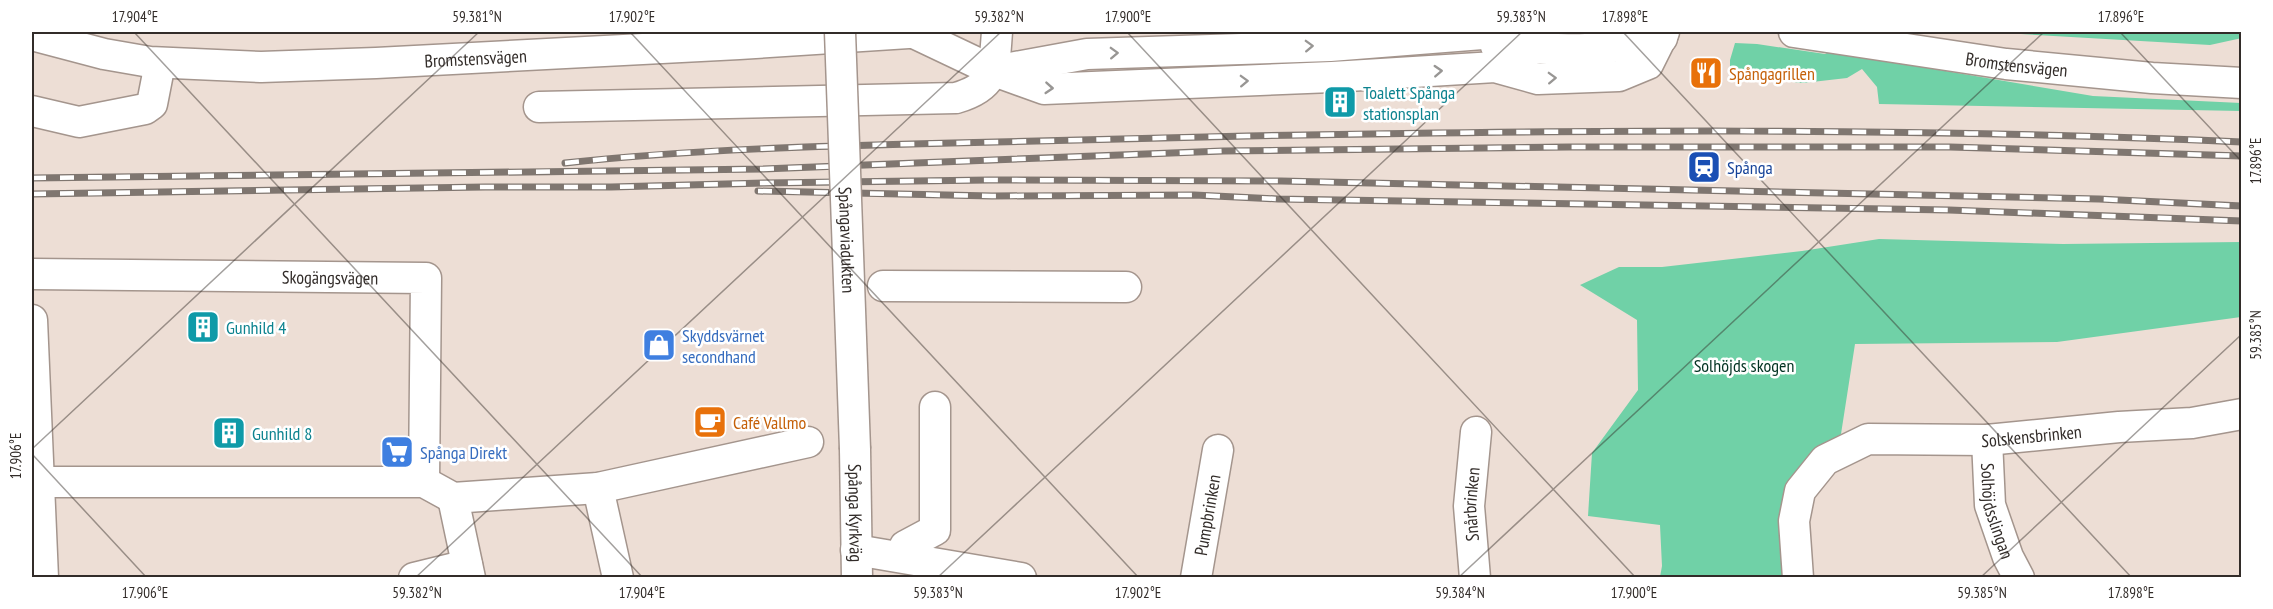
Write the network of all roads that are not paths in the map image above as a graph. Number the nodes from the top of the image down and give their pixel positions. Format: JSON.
{"nodes":[{"id":1,"x":840,"y":32,"type":"edge"},
{"id":2,"x":919,"y":32,"type":"edge"},
{"id":3,"x":997,"y":32,"type":"edge"},
{"id":4,"x":1794,"y":32,"type":"edge"},
{"id":5,"x":32,"y":35,"type":"edge"},
{"id":6,"x":1663,"y":35,"type":"edge"},
{"id":7,"x":738,"y":38,"type":"edge"},
{"id":8,"x":1495,"y":44,"type":"edge"},
{"id":9,"x":160,"y":63,"type":"junction"},
{"id":10,"x":994,"y":70,"type":"junction"},
{"id":11,"x":2241,"y":83,"type":"edge"},
{"id":12,"x":539,"y":107,"type":"dead end"},
{"id":13,"x":32,"y":111,"type":"edge"},
{"id":14,"x":32,"y":274,"type":"edge"},
{"id":15,"x":883,"y":286,"type":"dead end"},
{"id":16,"x":1126,"y":287,"type":"dead end"},
{"id":17,"x":32,"y":320,"type":"edge"},
{"id":18,"x":935,"y":407,"type":"dead end"},
{"id":19,"x":2241,"y":414,"type":"edge"},
{"id":20,"x":1476,"y":432,"type":"dead end"},
{"id":21,"x":1987,"y":440,"type":"junction"},
{"id":22,"x":808,"y":442,"type":"dead end"},
{"id":23,"x":855,"y":449,"type":"joint"},
{"id":24,"x":1218,"y":450,"type":"dead end"},
{"id":25,"x":35,"y":482,"type":"edge"},
{"id":26,"x":424,"y":482,"type":"junction"},
{"id":27,"x":598,"y":488,"type":"junction"},
{"id":28,"x":453,"y":498,"type":"junction"},
{"id":29,"x":903,"y":557,"type":"junction"},
{"id":30,"x":857,"y":564,"type":"edge"},
{"id":31,"x":468,"y":571,"type":"edge"},
{"id":32,"x":43,"y":578,"type":"edge"},
{"id":33,"x":414,"y":578,"type":"edge"},
{"id":34,"x":618,"y":578,"type":"edge"},
{"id":35,"x":1021,"y":578,"type":"edge"},
{"id":36,"x":1196,"y":578,"type":"edge"},
{"id":37,"x":1475,"y":578,"type":"edge"},
{"id":38,"x":1798,"y":578,"type":"edge"},
{"id":39,"x":2019,"y":578,"type":"edge"}],
"edges":[{"from":1,"to":23,"type":"street","name":"Spångaviadukten","bridge":true},
{"from":2,"to":7,"type":"street","name":"Bromstensvägen"},
{"from":2,"to":10,"type":"street"},
{"from":3,"to":10,"type":"street"},
{"from":4,"to":11,"type":"street","name":"Bromstensvägen"},
{"from":5,"to":9,"type":"street","name":"Bromstensvägen"},
{"from":8,"to":6,"type":"street","one_way":true},
{"from":7,"to":9,"type":"street","name":"Bromstensvägen"},
{"from":10,"to":8,"type":"street","one_way":true},
{"from":9,"to":13,"type":"street"},
{"from":10,"to":12,"type":"street"},
{"from":14,"to":26,"type":"street","name":"Skogängsvägen"},
{"from":15,"to":16,"type":"street"},
{"from":17,"to":25,"type":"street"},
{"from":18,"to":29,"type":"street"},
{"from":19,"to":21,"type":"street","name":"Solskensbrinken"},
{"from":20,"to":37,"type":"street","name":"Snårbrinken"},
{"from":21,"to":38,"type":"street","name":"Solskensbrinken"},
{"from":21,"to":39,"type":"street","name":"Solhöjdsslingan"},
{"from":22,"to":27,"type":"street"},
{"from":23,"to":30,"type":"street","name":"Spånga Kyrkväg"},
{"from":24,"to":36,"type":"street","name":"Pumpbrinken"},
{"from":25,"to":26,"type":"street"},
{"from":25,"to":32,"type":"street"},
{"from":26,"to":28,"type":"street"},
{"from":27,"to":28,"type":"street"},
{"from":27,"to":34,"type":"street"},
{"from":28,"to":31,"type":"street"},
{"from":29,"to":30,"type":"street"},
{"from":29,"to":35,"type":"street"},
{"from":31,"to":33,"type":"street"}]}
